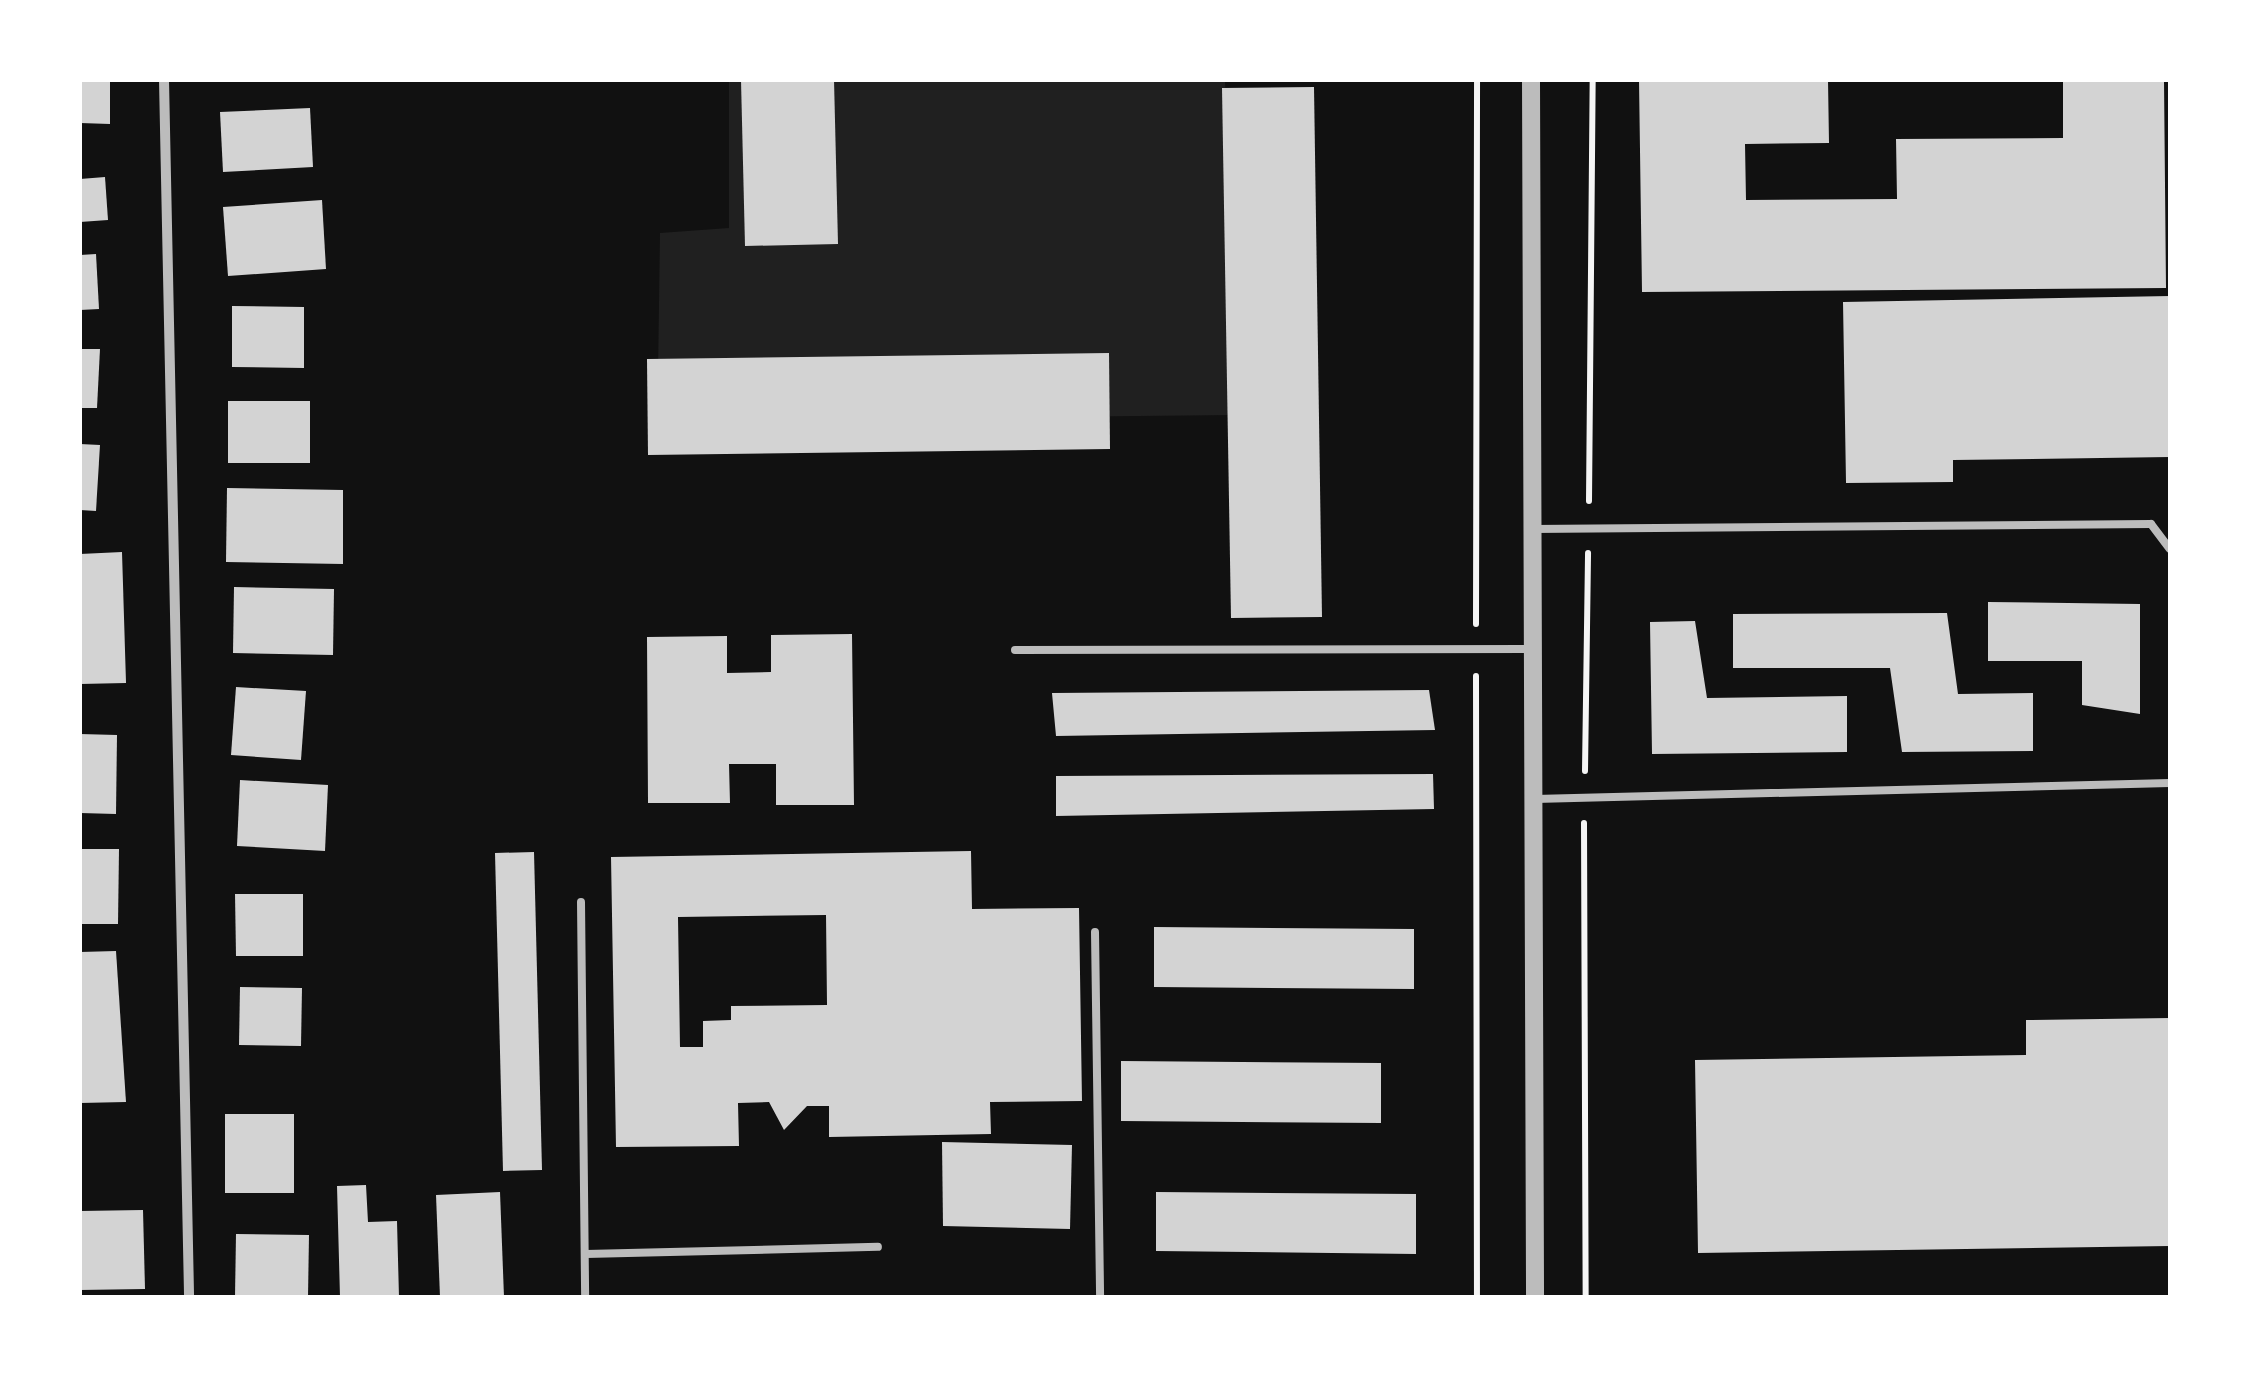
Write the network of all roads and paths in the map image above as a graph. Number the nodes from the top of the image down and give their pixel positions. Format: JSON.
{"nodes":[{"id":1,"x":164,"y":80,"type":"edge"},
{"id":2,"x":1477,"y":80,"type":"edge"},
{"id":3,"x":1531,"y":80,"type":"edge"},
{"id":4,"x":1594,"y":80,"type":"edge"},
{"id":5,"x":1530,"y":528,"type":"junction"},
{"id":6,"x":1589,"y":529,"type":"junction"},
{"id":7,"x":2170,"y":550,"type":"edge"},
{"id":8,"x":1015,"y":650,"type":"dead end"},
{"id":9,"x":1476,"y":650,"type":"junction"},
{"id":10,"x":1530,"y":650,"type":"junction"},
{"id":11,"x":2170,"y":783,"type":"edge"},
{"id":12,"x":1530,"y":798,"type":"junction"},
{"id":13,"x":1584,"y":799,"type":"junction"},
{"id":14,"x":581,"y":902,"type":"dead end"},
{"id":15,"x":1095,"y":932,"type":"dead end"},
{"id":16,"x":878,"y":1247,"type":"dead end"},
{"id":17,"x":586,"y":1254,"type":"junction"},
{"id":18,"x":189,"y":1297,"type":"edge"},
{"id":19,"x":585,"y":1297,"type":"edge"},
{"id":20,"x":1100,"y":1297,"type":"edge"},
{"id":21,"x":1477,"y":1297,"type":"edge"},
{"id":22,"x":1535,"y":1297,"type":"edge"},
{"id":23,"x":1586,"y":1297,"type":"edge"}],
"edges":[{"from":1,"to":18,"type":"street"},
{"from":2,"to":9,"type":"path"},
{"from":3,"to":5,"type":"street"},
{"from":4,"to":6,"type":"path"},
{"from":5,"to":6,"type":"lane"},
{"from":5,"to":10,"type":"street"},
{"from":6,"to":7,"type":"lane"},
{"from":6,"to":13,"type":"path"},
{"from":8,"to":9,"type":"lane"},
{"from":9,"to":10,"type":"lane"},
{"from":9,"to":21,"type":"path"},
{"from":10,"to":12,"type":"street"},
{"from":11,"to":13,"type":"lane"},
{"from":12,"to":13,"type":"lane"},
{"from":12,"to":22,"type":"street"},
{"from":13,"to":23,"type":"path"},
{"from":14,"to":17,"type":"lane"},
{"from":15,"to":20,"type":"lane"},
{"from":16,"to":17,"type":"lane"},
{"from":17,"to":19,"type":"lane"}]}
